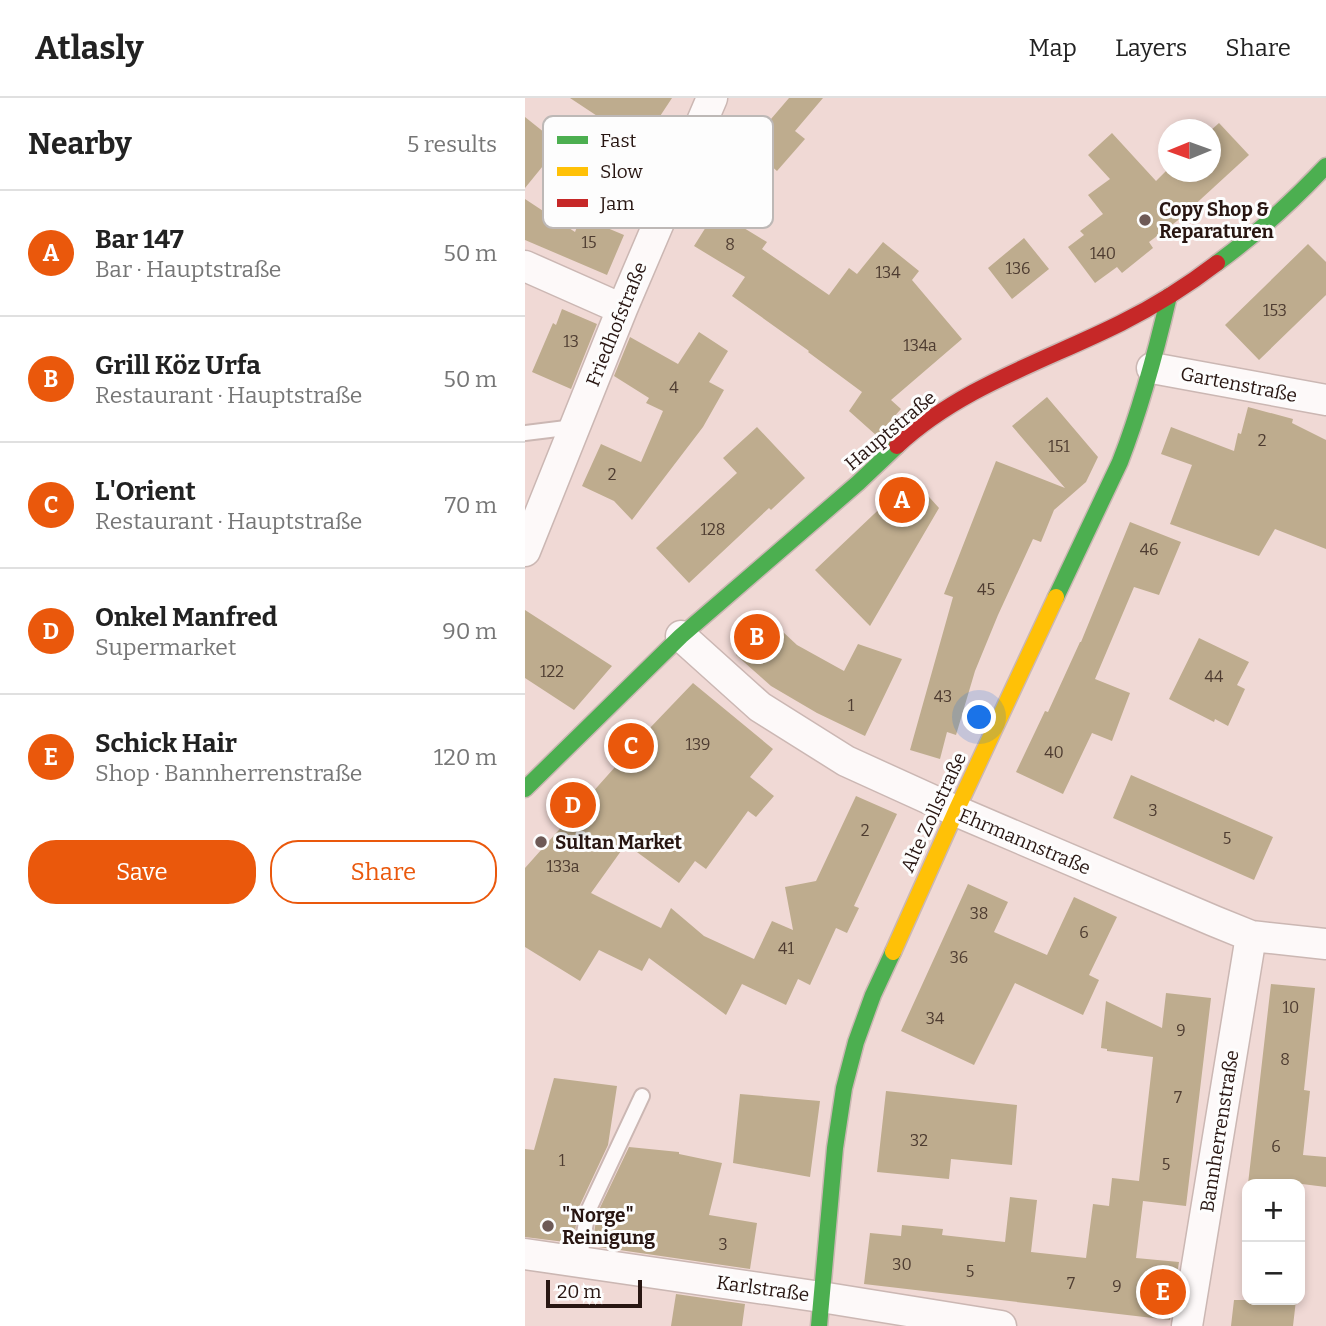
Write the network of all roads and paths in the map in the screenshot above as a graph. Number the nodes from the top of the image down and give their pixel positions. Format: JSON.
{"nodes":[{"id":1,"x":712,"y":98,"type":"edge"},
{"id":2,"x":704,"y":116,"type":"edge"},
{"id":3,"x":1326,"y":166,"type":"edge"},
{"id":4,"x":657,"y":228,"type":"edge"},
{"id":5,"x":525,"y":266,"type":"edge"},
{"id":6,"x":1169,"y":296,"type":"junction"},
{"id":7,"x":622,"y":309,"type":"junction"},
{"id":8,"x":1152,"y":368,"type":"junction"},
{"id":9,"x":1326,"y":400,"type":"edge"},
{"id":10,"x":574,"y":427,"type":"junction"},
{"id":11,"x":525,"y":433,"type":"edge"},
{"id":12,"x":525,"y":551,"type":"edge"},
{"id":13,"x":681,"y":636,"type":"junction"},
{"id":14,"x":525,"y":789,"type":"edge"},
{"id":15,"x":956,"y":811,"type":"junction"},
{"id":16,"x":1251,"y":936,"type":"junction"},
{"id":17,"x":1326,"y":944,"type":"edge"},
{"id":18,"x":642,"y":1096,"type":"dead end"},
{"id":19,"x":525,"y":1254,"type":"edge"},
{"id":20,"x":579,"y":1262,"type":"junction"},
{"id":21,"x":821,"y":1297,"type":"junction"},
{"id":22,"x":819,"y":1326,"type":"edge"},
{"id":23,"x":1001,"y":1326,"type":"edge"},
{"id":24,"x":1187,"y":1326,"type":"edge"}],
"edges":[{"from":1,"to":2,"type":"street","name":"Friedhofstraße"},
{"from":3,"to":6,"type":"street","name":"Hauptstraße"},
{"from":4,"to":7,"type":"street","name":"Friedhofstraße"},
{"from":5,"to":7,"type":"street"},
{"from":6,"to":8,"type":"street","name":"Alte Zollstraße"},
{"from":6,"to":13,"type":"street","name":"Hauptstraße"},
{"from":7,"to":10,"type":"street","name":"Friedhofstraße"},
{"from":8,"to":9,"type":"street","name":"Gartenstraße"},
{"from":8,"to":15,"type":"street","name":"Alte Zollstraße"},
{"from":10,"to":11,"type":"lane"},
{"from":10,"to":12,"type":"street","name":"Friedhofstraße"},
{"from":13,"to":14,"type":"street","name":"Hauptstraße"},
{"from":13,"to":15,"type":"street","name":"Ehrmannstraße"},
{"from":15,"to":16,"type":"street","name":"Ehrmannstraße"},
{"from":15,"to":21,"type":"street","name":"Alte Zollstraße"},
{"from":16,"to":17,"type":"street","name":"Ehrmannstraße"},
{"from":16,"to":24,"type":"street","name":"Bannherrenstraße"},
{"from":18,"to":20,"type":"lane"},
{"from":19,"to":20,"type":"street","name":"Karlstraße"},
{"from":20,"to":21,"type":"street","name":"Karlstraße"},
{"from":21,"to":22,"type":"street","name":"Alte Zollstraße"},
{"from":21,"to":23,"type":"street","name":"Karlstraße"}]}
